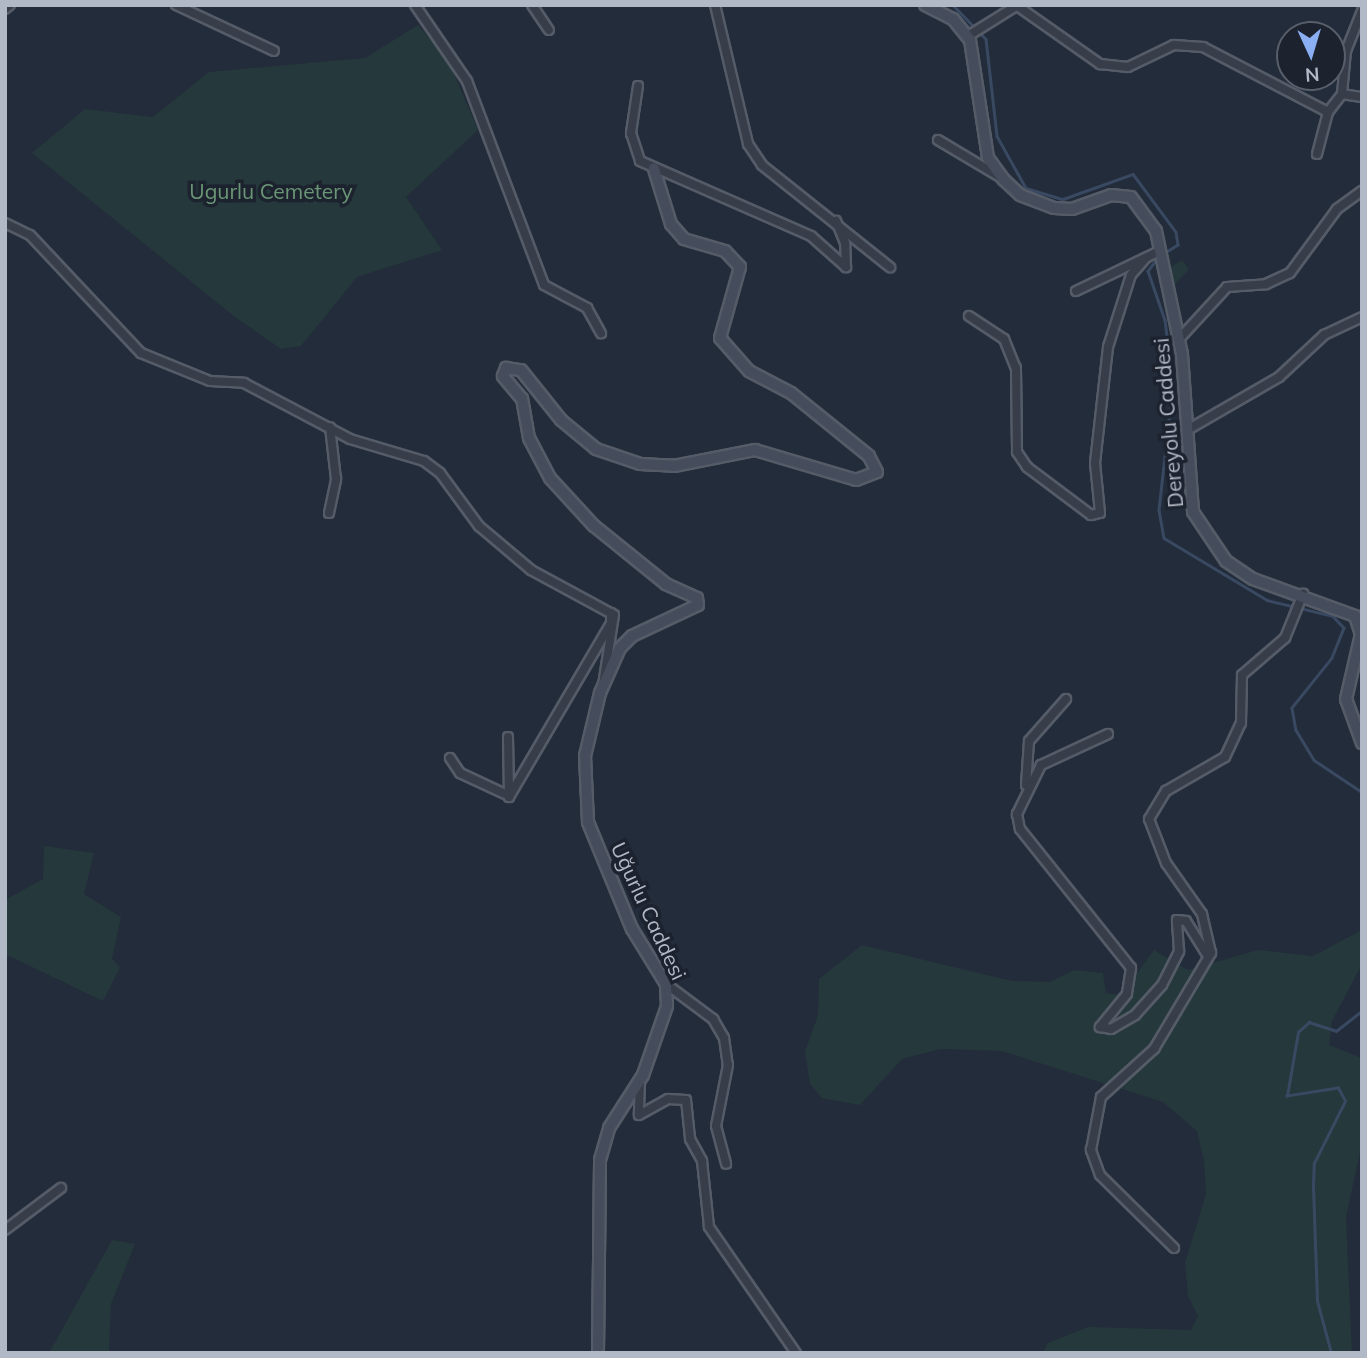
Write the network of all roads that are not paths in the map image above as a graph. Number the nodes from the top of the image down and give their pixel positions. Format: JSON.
{"nodes":[{"id":1,"x":10,"y":5,"type":"edge"},
{"id":2,"x":177,"y":5,"type":"edge"},
{"id":3,"x":415,"y":5,"type":"edge"},
{"id":4,"x":532,"y":5,"type":"edge"},
{"id":5,"x":715,"y":5,"type":"edge"},
{"id":6,"x":925,"y":5,"type":"edge"},
{"id":7,"x":1016,"y":6,"type":"edge"},
{"id":8,"x":5,"y":9,"type":"edge"},
{"id":9,"x":1362,"y":11,"type":"edge"},
{"id":10,"x":549,"y":30,"type":"dead end"},
{"id":11,"x":972,"y":34,"type":"junction"},
{"id":12,"x":274,"y":51,"type":"dead end"},
{"id":13,"x":638,"y":86,"type":"dead end"},
{"id":14,"x":1342,"y":94,"type":"junction"},
{"id":15,"x":1362,"y":97,"type":"edge"},
{"id":16,"x":1328,"y":112,"type":"junction"},
{"id":17,"x":937,"y":140,"type":"dead end"},
{"id":18,"x":1317,"y":154,"type":"dead end"},
{"id":19,"x":654,"y":169,"type":"junction"},
{"id":20,"x":1003,"y":179,"type":"junction"},
{"id":21,"x":1362,"y":191,"type":"edge"},
{"id":22,"x":836,"y":221,"type":"junction"},
{"id":23,"x":5,"y":223,"type":"edge"},
{"id":24,"x":1160,"y":251,"type":"junction"},
{"id":25,"x":1146,"y":258,"type":"junction"},
{"id":26,"x":890,"y":267,"type":"dead end"},
{"id":27,"x":1076,"y":291,"type":"dead end"},
{"id":28,"x":969,"y":316,"type":"dead end"},
{"id":29,"x":1362,"y":317,"type":"edge"},
{"id":30,"x":601,"y":333,"type":"dead end"},
{"id":31,"x":1180,"y":338,"type":"junction"},
{"id":32,"x":330,"y":428,"type":"junction"},
{"id":33,"x":1189,"y":429,"type":"junction"},
{"id":34,"x":329,"y":513,"type":"dead end"},
{"id":35,"x":1301,"y":599,"type":"junction"},
{"id":36,"x":610,"y":610,"type":"junction"},
{"id":37,"x":603,"y":685,"type":"junction"},
{"id":38,"x":1066,"y":699,"type":"dead end"},
{"id":39,"x":1108,"y":734,"type":"dead end"},
{"id":40,"x":508,"y":737,"type":"dead end"},
{"id":41,"x":1362,"y":743,"type":"edge"},
{"id":42,"x":450,"y":758,"type":"dead end"},
{"id":43,"x":1026,"y":792,"type":"junction"},
{"id":44,"x":505,"y":794,"type":"junction"},
{"id":45,"x":1206,"y":954,"type":"junction"},
{"id":46,"x":666,"y":984,"type":"junction"},
{"id":47,"x":640,"y":1080,"type":"junction"},
{"id":48,"x":726,"y":1164,"type":"dead end"},
{"id":49,"x":61,"y":1188,"type":"dead end"},
{"id":50,"x":5,"y":1230,"type":"edge"},
{"id":51,"x":1174,"y":1248,"type":"dead end"},
{"id":52,"x":789,"y":1349,"type":"edge"},
{"id":53,"x":598,"y":1353,"type":"edge"},
{"id":54,"x":796,"y":1353,"type":"edge"}],
"edges":[{"from":1,"to":8,"type":"street"},
{"from":2,"to":12,"type":"street"},
{"from":3,"to":30,"type":"street"},
{"from":4,"to":10,"type":"street"},
{"from":5,"to":22,"type":"street"},
{"from":6,"to":11,"type":"street"},
{"from":7,"to":11,"type":"street"},
{"from":7,"to":16,"type":"street"},
{"from":9,"to":14,"type":"street"},
{"from":11,"to":20,"type":"street"},
{"from":13,"to":19,"type":"street"},
{"from":14,"to":15,"type":"street"},
{"from":14,"to":16,"type":"street"},
{"from":16,"to":18,"type":"street"},
{"from":17,"to":20,"type":"street"},
{"from":19,"to":22,"type":"street"},
{"from":19,"to":37,"type":"street","name":"Uğurlu Caddesi"},
{"from":20,"to":24,"type":"street","name":"Dereyolu Caddesi"},
{"from":21,"to":31,"type":"street"},
{"from":22,"to":26,"type":"street"},
{"from":23,"to":32,"type":"street"},
{"from":24,"to":25,"type":"street"},
{"from":24,"to":31,"type":"street","name":"Dereyolu Caddesi"},
{"from":25,"to":27,"type":"street"},
{"from":25,"to":28,"type":"street"},
{"from":29,"to":33,"type":"street"},
{"from":31,"to":33,"type":"street","name":"Dereyolu Caddesi"},
{"from":32,"to":34,"type":"street"},
{"from":32,"to":36,"type":"street"},
{"from":33,"to":35,"type":"street","name":"Dereyolu Caddesi"},
{"from":35,"to":41,"type":"street","name":"Dereyolu Caddesi"},
{"from":35,"to":45,"type":"street"},
{"from":36,"to":37,"type":"street"},
{"from":36,"to":44,"type":"street"},
{"from":37,"to":46,"type":"street","name":"Uğurlu Caddesi"},
{"from":38,"to":43,"type":"street"},
{"from":39,"to":43,"type":"street"},
{"from":40,"to":44,"type":"street"},
{"from":42,"to":44,"type":"street"},
{"from":43,"to":45,"type":"street"},
{"from":45,"to":51,"type":"street"},
{"from":46,"to":47,"type":"street","name":"Uğurlu Caddesi"},
{"from":46,"to":48,"type":"street"},
{"from":47,"to":52,"type":"street"},
{"from":47,"to":53,"type":"street","name":"Uğurlu Caddesi"},
{"from":49,"to":50,"type":"street"},
{"from":52,"to":54,"type":"street"}]}
